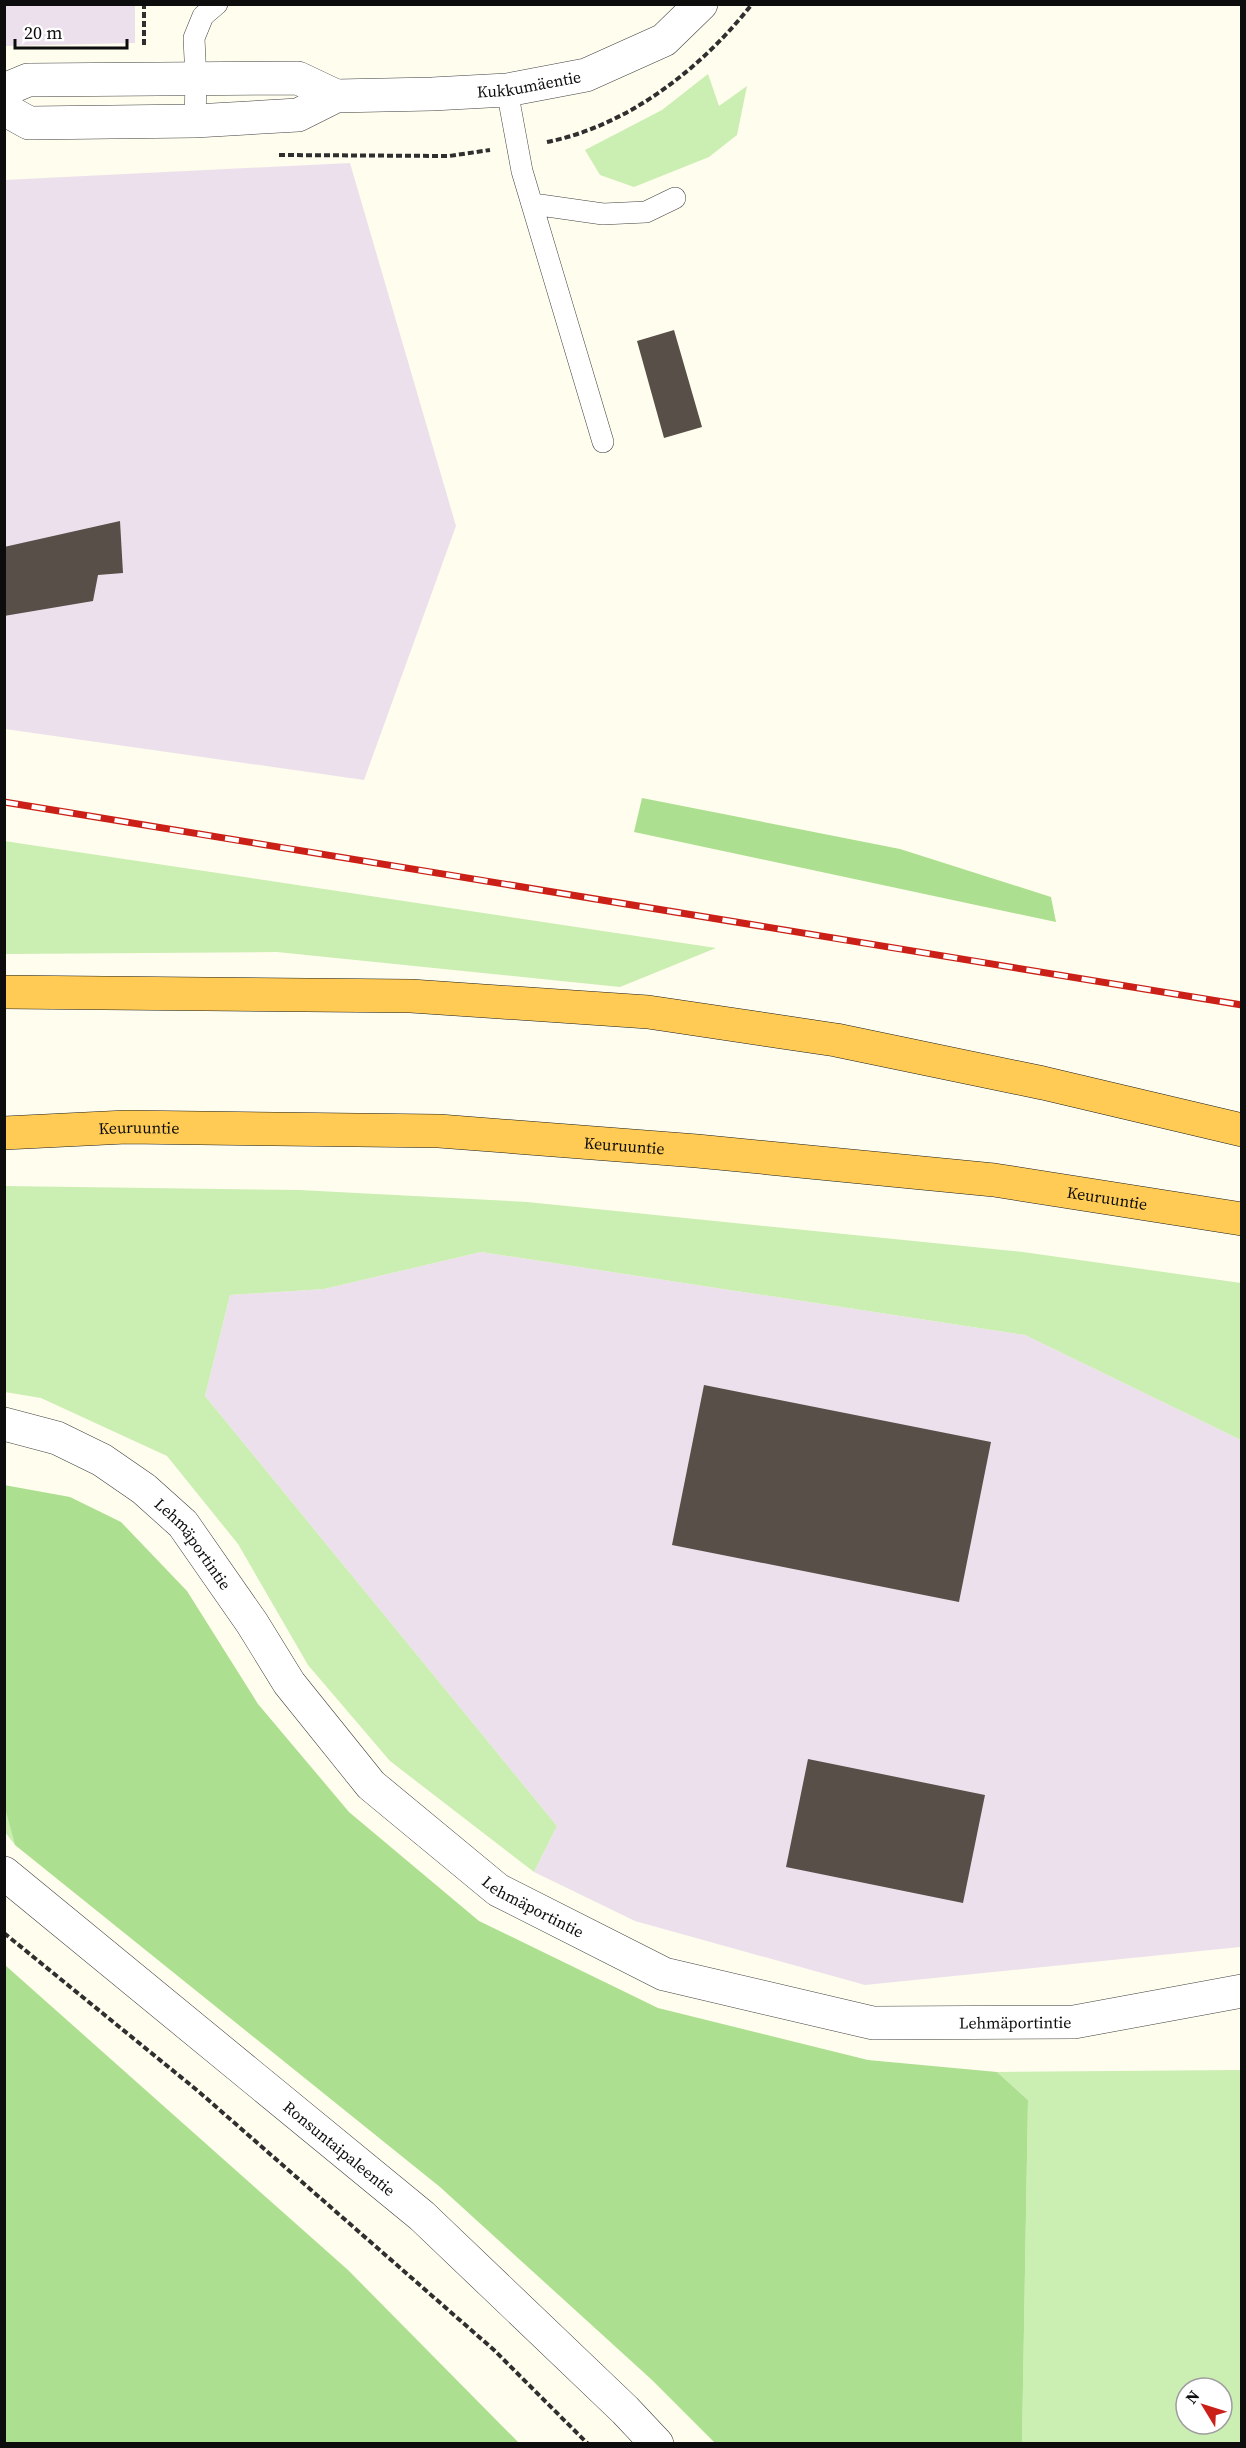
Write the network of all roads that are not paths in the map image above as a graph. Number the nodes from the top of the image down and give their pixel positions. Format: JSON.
{"nodes":[{"id":1,"x":217,"y":4,"type":"edge"},
{"id":2,"x":701,"y":4,"type":"edge"},
{"id":3,"x":196,"y":80,"type":"junction"},
{"id":4,"x":4,"y":90,"type":"edge"},
{"id":5,"x":507,"y":90,"type":"junction"},
{"id":6,"x":336,"y":96,"type":"junction"},
{"id":7,"x":4,"y":109,"type":"edge"},
{"id":8,"x":195,"y":121,"type":"junction"},
{"id":9,"x":675,"y":198,"type":"dead end"},
{"id":10,"x":533,"y":204,"type":"junction"},
{"id":11,"x":603,"y":442,"type":"dead end"},
{"id":12,"x":4,"y":992,"type":"edge"},
{"id":13,"x":1242,"y":1130,"type":"edge"},
{"id":14,"x":4,"y":1133,"type":"edge"},
{"id":15,"x":1242,"y":1219,"type":"edge"},
{"id":16,"x":4,"y":1424,"type":"edge"},
{"id":17,"x":4,"y":1873,"type":"edge"},
{"id":18,"x":1242,"y":1991,"type":"edge"},
{"id":19,"x":657,"y":2444,"type":"edge"}],
"edges":[{"from":1,"to":3,"type":"lane"},
{"from":2,"to":5,"type":"street","name":"Kukkumäentie"},
{"from":3,"to":4,"type":"street","name":"Kukkumäentie"},
{"from":3,"to":6,"type":"street","name":"Kukkumäentie"},
{"from":3,"to":8,"type":"lane"},
{"from":5,"to":6,"type":"street","name":"Kukkumäentie"},
{"from":5,"to":10,"type":"lane"},
{"from":6,"to":8,"type":"street","name":"Kukkumäentie"},
{"from":7,"to":8,"type":"street","name":"Kukkumäentie"},
{"from":9,"to":10,"type":"lane"},
{"from":10,"to":11,"type":"lane"},
{"from":12,"to":13,"type":"highway"},
{"from":14,"to":15,"type":"highway","name":"Keuruuntie"},
{"from":16,"to":18,"type":"street","name":"Lehmäportintie"},
{"from":17,"to":19,"type":"street","name":"Ronsuntaipaleentie"}]}
